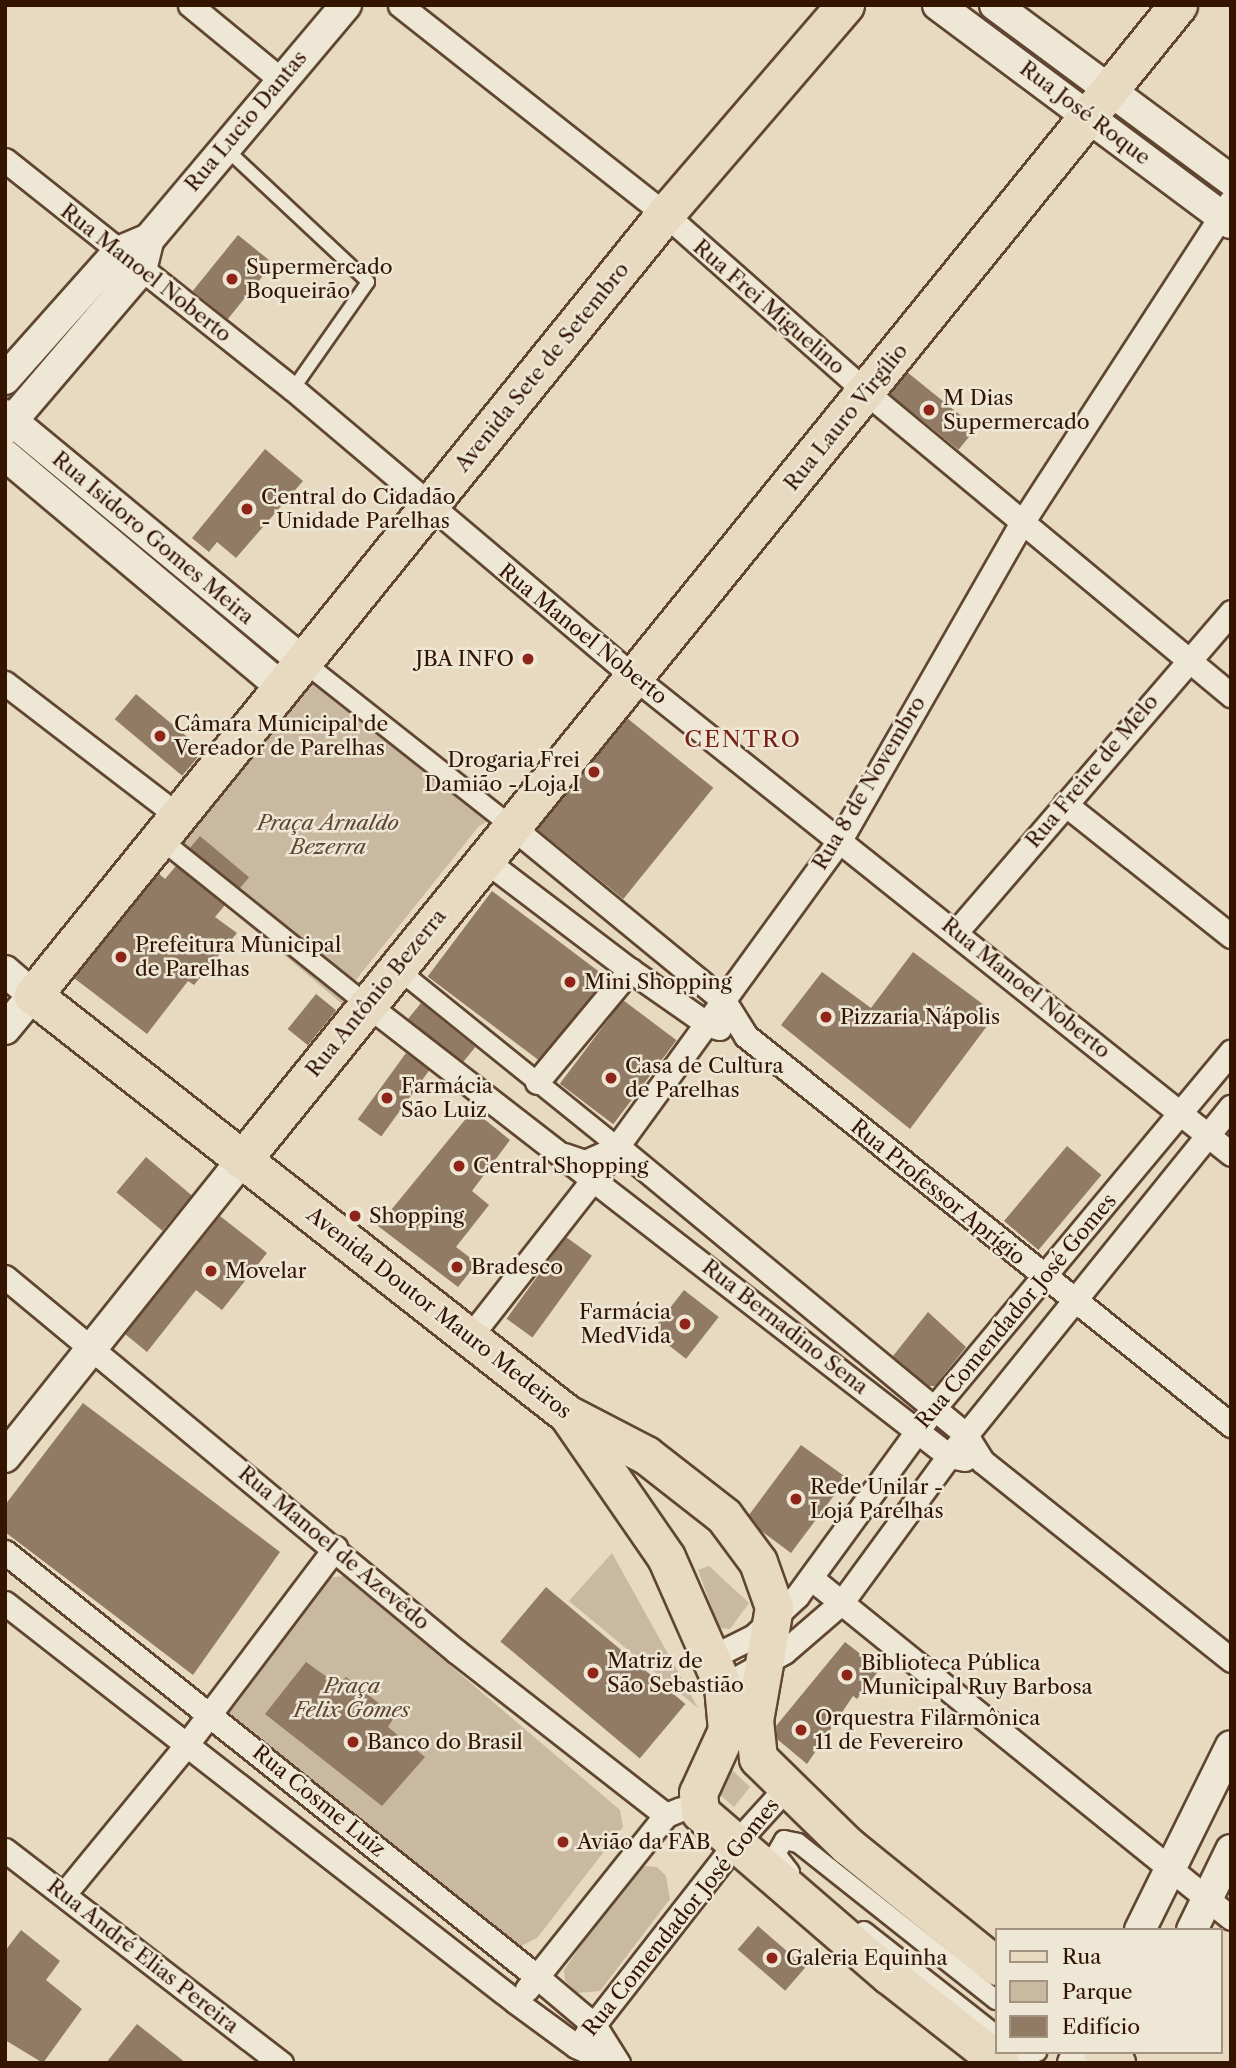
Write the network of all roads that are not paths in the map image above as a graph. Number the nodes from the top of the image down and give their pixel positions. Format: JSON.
{"nodes":[{"id":1,"x":190,"y":5,"type":"edge"},
{"id":2,"x":346,"y":5,"type":"edge"},
{"id":3,"x":400,"y":5,"type":"edge"},
{"id":4,"x":845,"y":5,"type":"edge"},
{"id":5,"x":938,"y":5,"type":"edge"},
{"id":6,"x":995,"y":5,"type":"edge"},
{"id":7,"x":1178,"y":5,"type":"edge"},
{"id":8,"x":279,"y":78,"type":"junction"},
{"id":9,"x":1100,"y":105,"type":"junction"},
{"id":10,"x":225,"y":147,"type":"junction"},
{"id":11,"x":5,"y":160,"type":"edge"},
{"id":12,"x":1231,"y":180,"type":"edge"},
{"id":13,"x":1228,"y":213,"type":"edge"},
{"id":14,"x":665,"y":214,"type":"junction"},
{"id":15,"x":149,"y":239,"type":"junction"},
{"id":16,"x":118,"y":252,"type":"junction"},
{"id":17,"x":141,"y":270,"type":"junction"},
{"id":18,"x":5,"y":379,"type":"edge"},
{"id":19,"x":293,"y":389,"type":"junction"},
{"id":20,"x":867,"y":393,"type":"junction"},
{"id":21,"x":8,"y":421,"type":"edge"},
{"id":22,"x":5,"y":456,"type":"edge"},
{"id":23,"x":428,"y":507,"type":"junction"},
{"id":24,"x":1023,"y":521,"type":"junction"},
{"id":25,"x":1231,"y":612,"type":"edge"},
{"id":26,"x":1188,"y":658,"type":"junction"},
{"id":27,"x":291,"y":673,"type":"junction"},
{"id":28,"x":634,"y":677,"type":"junction"},
{"id":29,"x":5,"y":682,"type":"edge"},
{"id":30,"x":1231,"y":695,"type":"edge"},
{"id":31,"x":1065,"y":804,"type":"junction"},
{"id":32,"x":168,"y":826,"type":"junction"},
{"id":33,"x":511,"y":827,"type":"junction"},
{"id":34,"x":840,"y":839,"type":"junction"},
{"id":35,"x":485,"y":860,"type":"junction"},
{"id":36,"x":956,"y":932,"type":"junction"},
{"id":37,"x":1231,"y":936,"type":"edge"},
{"id":38,"x":395,"y":967,"type":"junction"},
{"id":39,"x":630,"y":970,"type":"junction"},
{"id":40,"x":5,"y":971,"type":"edge"},
{"id":41,"x":33,"y":995,"type":"junction"},
{"id":42,"x":367,"y":1000,"type":"junction"},
{"id":43,"x":724,"y":1001,"type":"junction"},
{"id":44,"x":707,"y":1024,"type":"junction"},
{"id":45,"x":5,"y":1029,"type":"edge"},
{"id":46,"x":746,"y":1036,"type":"junction"},
{"id":47,"x":1231,"y":1052,"type":"edge"},
{"id":48,"x":537,"y":1082,"type":"junction"},
{"id":49,"x":1231,"y":1105,"type":"edge"},
{"id":50,"x":1180,"y":1112,"type":"junction"},
{"id":51,"x":1207,"y":1135,"type":"junction"},
{"id":52,"x":617,"y":1146,"type":"junction"},
{"id":53,"x":1231,"y":1154,"type":"edge"},
{"id":54,"x":242,"y":1160,"type":"junction"},
{"id":55,"x":595,"y":1177,"type":"junction"},
{"id":56,"x":5,"y":1277,"type":"edge"},
{"id":57,"x":1044,"y":1278,"type":"junction"},
{"id":58,"x":1074,"y":1303,"type":"junction"},
{"id":59,"x":468,"y":1339,"type":"junction"},
{"id":60,"x":92,"y":1347,"type":"junction"},
{"id":61,"x":934,"y":1408,"type":"junction"},
{"id":62,"x":567,"y":1414,"type":"junction"},
{"id":63,"x":1231,"y":1425,"type":"edge"},
{"id":64,"x":917,"y":1430,"type":"junction"},
{"id":65,"x":967,"y":1435,"type":"junction"},
{"id":66,"x":5,"y":1457,"type":"edge"},
{"id":67,"x":949,"y":1457,"type":"junction"},
{"id":68,"x":982,"y":1461,"type":"junction"},
{"id":69,"x":335,"y":1548,"type":"junction"},
{"id":70,"x":5,"y":1552,"type":"edge"},
{"id":71,"x":811,"y":1578,"type":"junction"},
{"id":72,"x":842,"y":1602,"type":"junction"},
{"id":73,"x":5,"y":1603,"type":"edge"},
{"id":74,"x":775,"y":1620,"type":"junction"},
{"id":75,"x":1231,"y":1660,"type":"edge"},
{"id":76,"x":766,"y":1664,"type":"junction"},
{"id":77,"x":718,"y":1672,"type":"junction"},
{"id":78,"x":209,"y":1713,"type":"junction"},
{"id":79,"x":187,"y":1744,"type":"junction"},
{"id":80,"x":1231,"y":1746,"type":"edge"},
{"id":81,"x":718,"y":1756,"type":"junction"},
{"id":82,"x":758,"y":1758,"type":"junction"},
{"id":83,"x":786,"y":1788,"type":"junction"},
{"id":84,"x":682,"y":1809,"type":"junction"},
{"id":85,"x":735,"y":1844,"type":"junction"},
{"id":86,"x":5,"y":1850,"type":"edge"},
{"id":87,"x":1231,"y":1850,"type":"edge"},
{"id":88,"x":1169,"y":1867,"type":"junction"},
{"id":89,"x":64,"y":1894,"type":"junction"},
{"id":90,"x":1208,"y":1900,"type":"junction"},
{"id":91,"x":1231,"y":1918,"type":"edge"},
{"id":92,"x":1141,"y":1928,"type":"edge"},
{"id":93,"x":1193,"y":1928,"type":"edge"},
{"id":94,"x":995,"y":1965,"type":"edge"},
{"id":95,"x":536,"y":1976,"type":"junction"},
{"id":96,"x":995,"y":1999,"type":"edge"},
{"id":97,"x":516,"y":2002,"type":"junction"},
{"id":98,"x":594,"y":2025,"type":"junction"},
{"id":99,"x":995,"y":2034,"type":"edge"},
{"id":100,"x":576,"y":2046,"type":"junction"},
{"id":101,"x":281,"y":2063,"type":"edge"},
{"id":102,"x":615,"y":2063,"type":"edge"},
{"id":103,"x":1001,"y":2063,"type":"edge"}],
"edges":[{"from":1,"to":8,"type":"street"},
{"from":2,"to":8,"type":"street","name":"Rua Lucio Dantas"},
{"from":3,"to":14,"type":"street","name":"Rua Frei Miguelino"},
{"from":4,"to":14,"type":"main road","name":"Avenida Sete de Setembro"},
{"from":5,"to":9,"type":"street","name":"Rua José Roque"},
{"from":6,"to":9,"type":"street","name":"Rua José Roque"},
{"from":7,"to":9,"type":"main road","name":"Rua Lauro Virgílio"},
{"from":8,"to":10,"type":"street","name":"Rua Lucio Dantas"},
{"from":9,"to":12,"type":"street","name":"Rua José Roque"},
{"from":9,"to":13,"type":"street","name":"Rua José Roque"},
{"from":9,"to":20,"type":"main road","name":"Rua Lauro Virgílio"},
{"from":10,"to":15,"type":"street","name":"Rua Lucio Dantas"},
{"from":10,"to":19,"type":"lane"},
{"from":11,"to":16,"type":"street","name":"Rua Manoel Noberto"},
{"from":13,"to":24,"type":"street","name":"Rua 8 de Novembro"},
{"from":14,"to":20,"type":"street","name":"Rua Frei Miguelino"},
{"from":14,"to":23,"type":"main road","name":"Avenida Sete de Setembro"},
{"from":15,"to":16,"type":"street","name":"Rua Lucio Dantas"},
{"from":15,"to":17,"type":"street","name":"Rua Lucio Dantas"},
{"from":16,"to":17,"type":"street","name":"Rua Manoel Noberto"},
{"from":16,"to":18,"type":"street","name":"Rua Lucio Dantas"},
{"from":17,"to":19,"type":"street","name":"Rua Manoel Noberto"},
{"from":17,"to":21,"type":"street","name":"Rua Lucio Dantas"},
{"from":19,"to":23,"type":"street","name":"Rua Manoel Noberto"},
{"from":20,"to":24,"type":"street","name":"Rua Frei Miguelino"},
{"from":20,"to":28,"type":"main road","name":"Rua Lauro Virgílio"},
{"from":21,"to":27,"type":"street","name":"Rua Isidoro Gomes Meira"},
{"from":22,"to":27,"type":"street","name":"Rua Isidoro Gomes Meira"},
{"from":23,"to":27,"type":"main road","name":"Avenida Sete de Setembro"},
{"from":23,"to":28,"type":"street","name":"Rua Manoel Noberto"},
{"from":24,"to":26,"type":"street","name":"Rua Frei Miguelino"},
{"from":24,"to":34,"type":"street","name":"Rua 8 de Novembro"},
{"from":25,"to":26,"type":"street","name":"Rua Freire de Melo"},
{"from":26,"to":30,"type":"street","name":"Rua Frei Miguelino"},
{"from":26,"to":31,"type":"street","name":"Rua Freire de Melo"},
{"from":27,"to":32,"type":"main road","name":"Avenida Sete de Setembro"},
{"from":27,"to":33,"type":"street"},
{"from":28,"to":33,"type":"main road","name":"Rua Lauro Virgílio"},
{"from":28,"to":34,"type":"street","name":"Rua Manoel Noberto"},
{"from":29,"to":32,"type":"street"},
{"from":31,"to":36,"type":"street","name":"Rua Freire de Melo"},
{"from":31,"to":37,"type":"street"},
{"from":32,"to":41,"type":"main road","name":"Avenida Sete de Setembro"},
{"from":32,"to":42,"type":"street"},
{"from":33,"to":35,"type":"main road","name":"Rua Antônio Bezerra"},
{"from":33,"to":43,"type":"street","name":"Rua Professor Aprígio"},
{"from":34,"to":36,"type":"street","name":"Rua Manoel Noberto"},
{"from":34,"to":43,"type":"street","name":"Rua 8 de Novembro"},
{"from":35,"to":38,"type":"main road","name":"Rua Antônio Bezerra"},
{"from":35,"to":39,"type":"street","name":"Rua Professor Aprígio"},
{"from":36,"to":50,"type":"street","name":"Rua Manoel Noberto"},
{"from":38,"to":42,"type":"main road","name":"Rua Antônio Bezerra"},
{"from":38,"to":48,"type":"street"},
{"from":39,"to":44,"type":"street","name":"Rua Professor Aprígio"},
{"from":39,"to":48,"type":"street"},
{"from":40,"to":41,"type":"street"},
{"from":41,"to":45,"type":"street"},
{"from":41,"to":54,"type":"main road","name":"Avenida Doutor Mauro Medeiros"},
{"from":42,"to":52,"type":"street"},
{"from":42,"to":54,"type":"main road","name":"Rua Antônio Bezerra"},
{"from":42,"to":55,"type":"street","name":"Rua Bernadino Sena"},
{"from":43,"to":44,"type":"street","name":"Rua 8 de Novembro"},
{"from":43,"to":46,"type":"street","name":"Rua Professor Aprígio"},
{"from":44,"to":46,"type":"street","name":"Rua Professor Aprígio"},
{"from":44,"to":52,"type":"street","name":"Rua 8 de Novembro"},
{"from":46,"to":57,"type":"street","name":"Rua Professor Aprígio"},
{"from":47,"to":50,"type":"street","name":"Rua Comendador José Gomes"},
{"from":48,"to":52,"type":"street"},
{"from":49,"to":51,"type":"street","name":"Rua Comendador José Gomes"},
{"from":50,"to":51,"type":"street","name":"Rua Manoel Noberto"},
{"from":50,"to":57,"type":"street","name":"Rua Comendador José Gomes"},
{"from":51,"to":53,"type":"street","name":"Rua Manoel Noberto"},
{"from":51,"to":58,"type":"street","name":"Rua Comendador José Gomes"},
{"from":52,"to":55,"type":"street","name":"Rua 8 de Novembro"},
{"from":52,"to":61,"type":"street","name":"Rua Bernadino Sena"},
{"from":54,"to":59,"type":"main road","name":"Avenida Doutor Mauro Medeiros"},
{"from":54,"to":60,"type":"street"},
{"from":55,"to":59,"type":"street","name":"Rua 8 de Novembro"},
{"from":55,"to":64,"type":"street","name":"Rua Bernadino Sena"},
{"from":56,"to":60,"type":"street","name":"Rua Manoel de Azevêdo"},
{"from":57,"to":58,"type":"street","name":"Rua Professor Aprígio"},
{"from":57,"to":61,"type":"street","name":"Rua Comendador José Gomes"},
{"from":58,"to":63,"type":"street","name":"Rua Professor Aprígio"},
{"from":58,"to":65,"type":"street","name":"Rua Comendador José Gomes"},
{"from":59,"to":62,"type":"main road","name":"Avenida Doutor Mauro Medeiros"},
{"from":60,"to":66,"type":"street"},
{"from":60,"to":69,"type":"street","name":"Rua Manoel de Azevêdo"},
{"from":61,"to":64,"type":"street","name":"Rua Comendador José Gomes"},
{"from":61,"to":65,"type":"street","name":"Rua Bernadino Sena"},
{"from":62,"to":74,"type":"main road","name":"Avenida Doutor Mauro Medeiros"},
{"from":62,"to":77,"type":"main road"},
{"from":64,"to":67,"type":"street","name":"Rua Bernadino Sena"},
{"from":64,"to":71,"type":"street","name":"Rua Comendador José Gomes"},
{"from":65,"to":67,"type":"street","name":"Rua Comendador José Gomes"},
{"from":65,"to":68,"type":"street","name":"Rua Bernadino Sena"},
{"from":67,"to":68,"type":"street"},
{"from":67,"to":72,"type":"street","name":"Rua Comendador José Gomes"},
{"from":68,"to":75,"type":"street","name":"Rua Bernadino Sena"},
{"from":69,"to":78,"type":"street"},
{"from":69,"to":84,"type":"street","name":"Rua Manoel de Azevêdo"},
{"from":70,"to":78,"type":"street","name":"Rua Cosme Luiz"},
{"from":71,"to":72,"type":"street"},
{"from":71,"to":74,"type":"street","name":"Rua Comendador José Gomes"},
{"from":72,"to":76,"type":"street","name":"Rua Comendador José Gomes"},
{"from":72,"to":88,"type":"street"},
{"from":73,"to":79,"type":"street","name":"Rua Cosme Luiz"},
{"from":74,"to":76,"type":"main road","name":"Avenida Doutor Mauro Medeiros"},
{"from":74,"to":77,"type":"street","name":"Rua Comendador José Gomes"},
{"from":76,"to":77,"type":"street","name":"Rua Comendador José Gomes"},
{"from":76,"to":82,"type":"main road","name":"Avenida Doutor Mauro Medeiros"},
{"from":77,"to":81,"type":"main road"},
{"from":78,"to":79,"type":"street"},
{"from":78,"to":95,"type":"street","name":"Rua Cosme Luiz"},
{"from":79,"to":89,"type":"street"},
{"from":79,"to":97,"type":"street","name":"Rua Cosme Luiz"},
{"from":80,"to":88,"type":"street"},
{"from":81,"to":82,"type":"main road"},
{"from":81,"to":84,"type":"main road"},
{"from":82,"to":83,"type":"main road"},
{"from":83,"to":85,"type":"street","name":"Rua Comendador José Gomes"},
{"from":83,"to":94,"type":"main road"},
{"from":84,"to":85,"type":"main road"},
{"from":84,"to":95,"type":"street"},
{"from":85,"to":98,"type":"street","name":"Rua Comendador José Gomes"},
{"from":85,"to":103,"type":"main road"},
{"from":86,"to":89,"type":"street","name":"Rua André Elias Pereira"},
{"from":87,"to":90,"type":"street"},
{"from":88,"to":90,"type":"street"},
{"from":88,"to":92,"type":"street"},
{"from":89,"to":101,"type":"street","name":"Rua André Elias Pereira"},
{"from":90,"to":91,"type":"street"},
{"from":90,"to":93,"type":"street"},
{"from":95,"to":97,"type":"street"},
{"from":95,"to":98,"type":"street","name":"Rua Cosme Luiz"},
{"from":96,"to":99,"type":"street"},
{"from":97,"to":100,"type":"street","name":"Rua Cosme Luiz"},
{"from":98,"to":100,"type":"street","name":"Rua Comendador José Gomes"},
{"from":98,"to":102,"type":"street","name":"Rua Cosme Luiz"},
{"from":100,"to":102,"type":"street","name":"Rua Cosme Luiz"}]}
